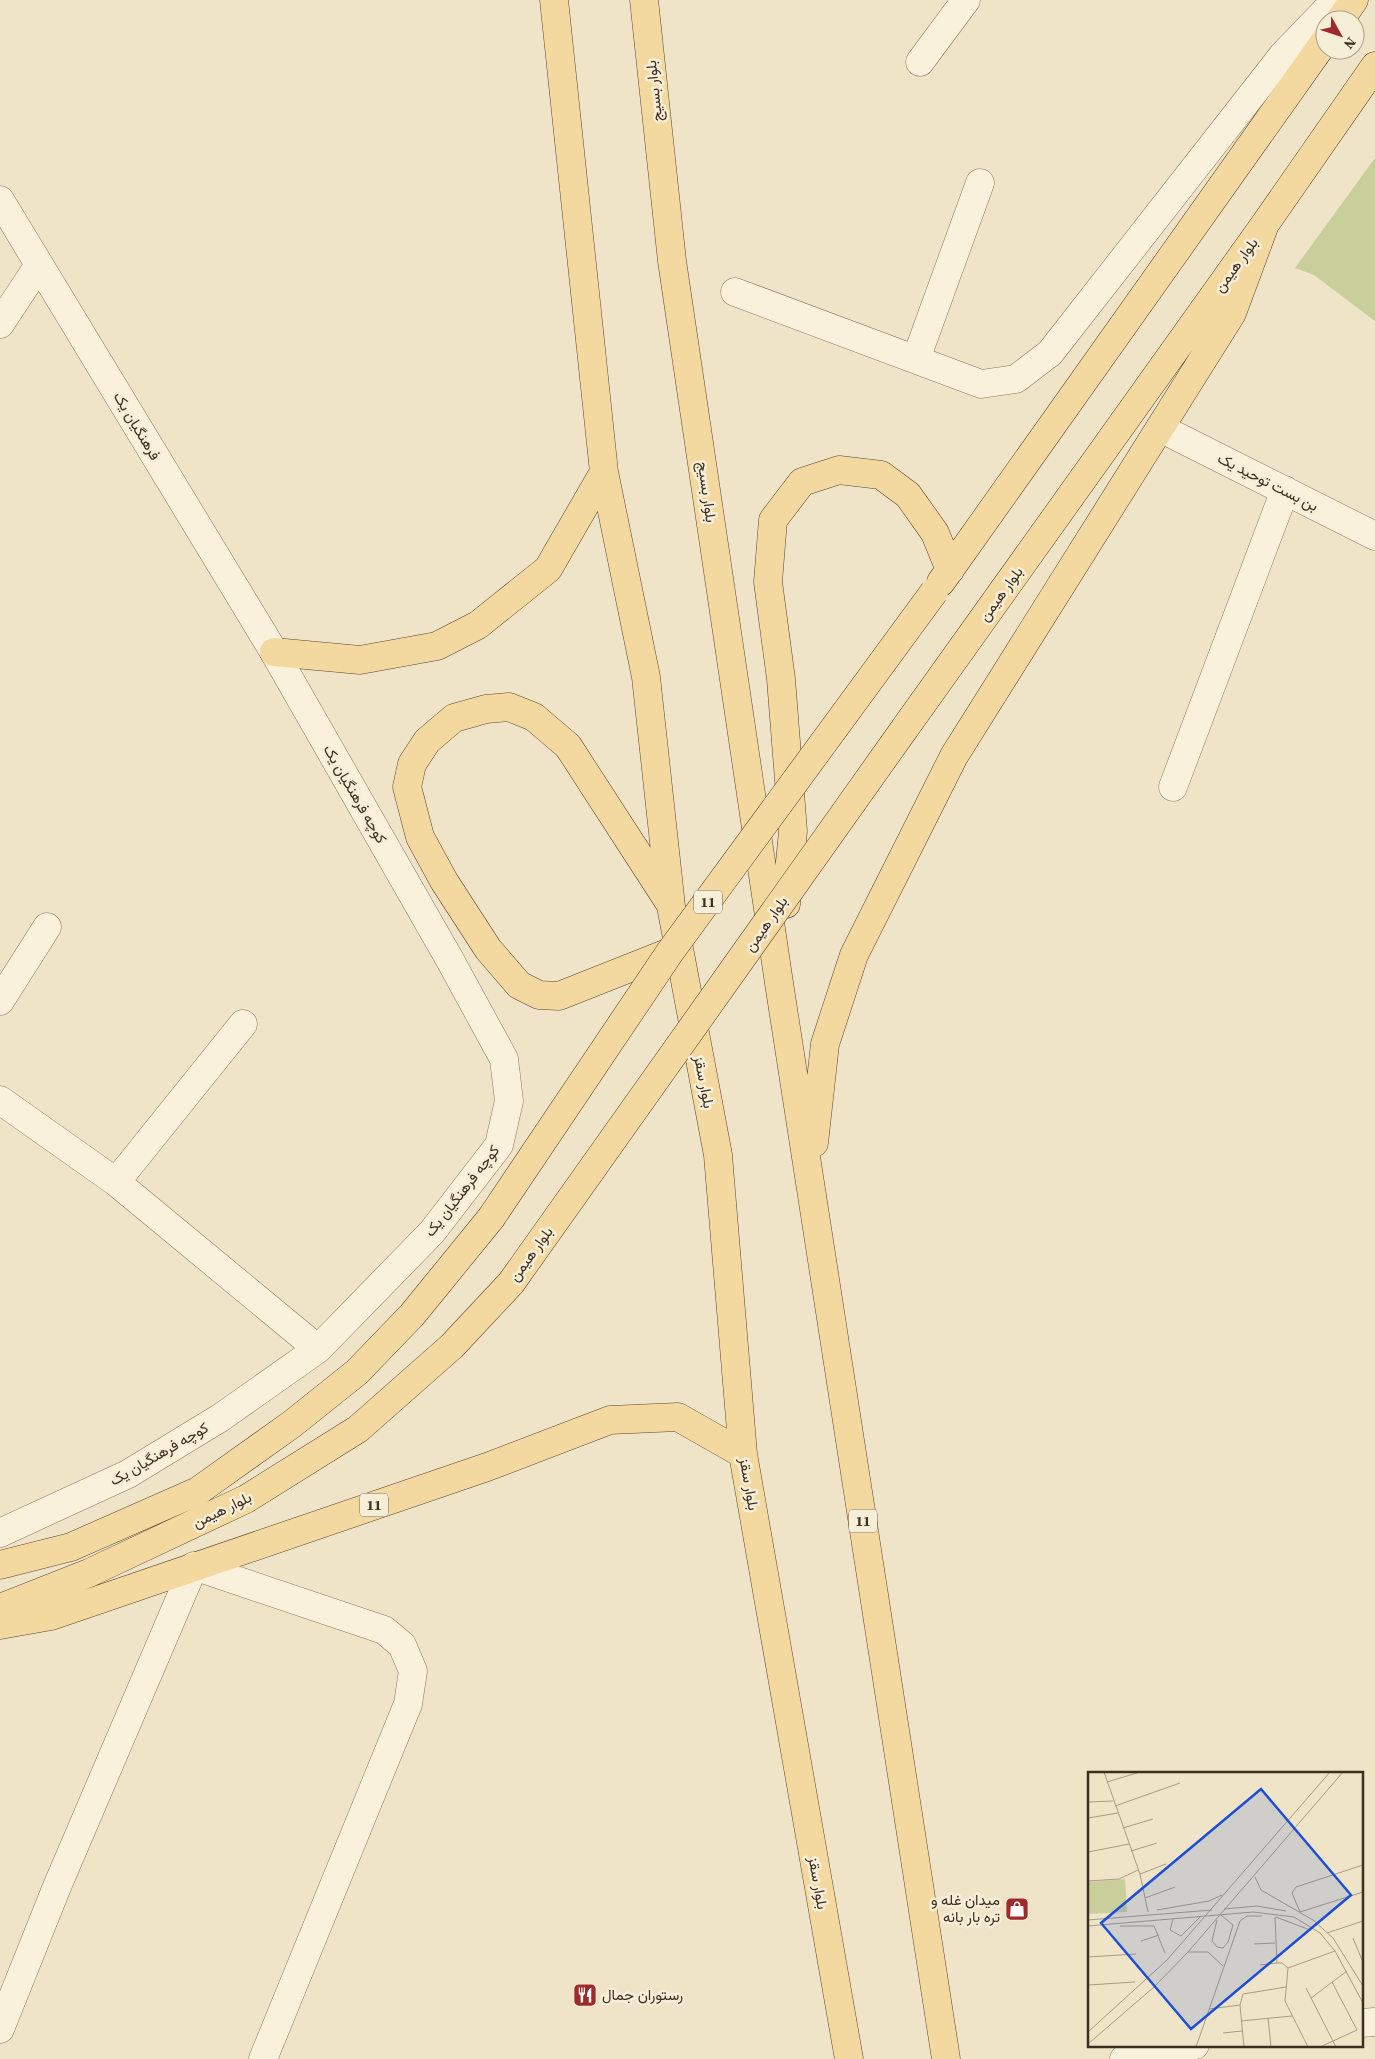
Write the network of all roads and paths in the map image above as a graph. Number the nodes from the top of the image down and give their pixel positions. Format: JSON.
{"nodes":[{"id":1,"x":554,"y":0,"type":"edge"},
{"id":2,"x":644,"y":0,"type":"edge"},
{"id":3,"x":966,"y":0,"type":"edge"},
{"id":4,"x":1336,"y":0,"type":"edge"},
{"id":5,"x":1315,"y":54,"type":"edge"},
{"id":6,"x":920,"y":62,"type":"dead end"},
{"id":7,"x":1375,"y":66,"type":"edge"},
{"id":8,"x":980,"y":183,"type":"dead end"},
{"id":9,"x":0,"y":200,"type":"edge"},
{"id":10,"x":1265,"y":224,"type":"junction"},
{"id":11,"x":39,"y":265,"type":"junction"},
{"id":12,"x":735,"y":292,"type":"dead end"},
{"id":13,"x":0,"y":324,"type":"edge"},
{"id":14,"x":916,"y":359,"type":"junction"},
{"id":15,"x":1160,"y":428,"type":"junction"},
{"id":16,"x":604,"y":472,"type":"junction"},
{"id":17,"x":1285,"y":490,"type":"junction"},
{"id":18,"x":1375,"y":536,"type":"edge"},
{"id":19,"x":950,"y":570,"type":"junction"},
{"id":20,"x":274,"y":652,"type":"junction"},
{"id":21,"x":1173,"y":787,"type":"dead end"},
{"id":22,"x":671,"y":906,"type":"junction"},
{"id":23,"x":47,"y":926,"type":"dead end"},
{"id":24,"x":670,"y":952,"type":"junction"},
{"id":25,"x":779,"y":983,"type":"junction"},
{"id":26,"x":0,"y":1001,"type":"edge"},
{"id":27,"x":243,"y":1024,"type":"dead end"},
{"id":28,"x":0,"y":1100,"type":"edge"},
{"id":29,"x":810,"y":1180,"type":"junction"},
{"id":30,"x":116,"y":1182,"type":"junction"},
{"id":31,"x":318,"y":1348,"type":"junction"},
{"id":32,"x":743,"y":1454,"type":"junction"},
{"id":33,"x":0,"y":1533,"type":"edge"},
{"id":34,"x":0,"y":1565,"type":"edge"},
{"id":35,"x":194,"y":1566,"type":"junction"},
{"id":36,"x":0,"y":1608,"type":"edge"},
{"id":37,"x":0,"y":1625,"type":"edge"},
{"id":38,"x":1375,"y":2022,"type":"edge"},
{"id":39,"x":1362,"y":2023,"type":"edge"},
{"id":40,"x":0,"y":2029,"type":"edge"},
{"id":41,"x":1190,"y":2046,"type":"edge"},
{"id":42,"x":263,"y":2059,"type":"edge"},
{"id":43,"x":849,"y":2059,"type":"edge"},
{"id":44,"x":946,"y":2059,"type":"edge"},
{"id":45,"x":1124,"y":2059,"type":"edge"}],
"edges":[{"from":1,"to":16,"type":"main road"},
{"from":2,"to":25,"type":"main road","name":"بلوار بسیج"},
{"from":3,"to":6,"type":"street"},
{"from":4,"to":14,"type":"street"},
{"from":5,"to":19,"type":"main road","name":"بلوار هیمن"},
{"from":7,"to":10,"type":"main road","name":"بلوار هیمن"},
{"from":8,"to":14,"type":"street"},
{"from":9,"to":11,"type":"street","name":"فرهنگیان یک"},
{"from":10,"to":15,"type":"main road"},
{"from":10,"to":36,"type":"main road","name":"بلوار هیمن","bridge":true},
{"from":11,"to":13,"type":"street"},
{"from":11,"to":20,"type":"street","name":"فرهنگیان یک"},
{"from":12,"to":14,"type":"street"},
{"from":15,"to":17,"type":"street","name":"بن بست توحید یک"},
{"from":15,"to":29,"type":"main road"},
{"from":16,"to":20,"type":"main road"},
{"from":16,"to":22,"type":"main road"},
{"from":17,"to":18,"type":"street","name":"بن بست توحید یک"},
{"from":17,"to":21,"type":"street"},
{"from":19,"to":24,"type":"main road","name":"بلوار هیمن","number":"11","bridge":true},
{"from":19,"to":25,"type":"main road","number":"11"},
{"from":20,"to":31,"type":"street","name":"کوچه فرهنگیان یک"},
{"from":22,"to":24,"type":"main road"},
{"from":22,"to":32,"type":"main road","name":"بلوار سقز"},
{"from":23,"to":26,"type":"street"},
{"from":24,"to":34,"type":"main road","name":"بلوار هیمن","number":"11","bridge":true},
{"from":25,"to":29,"type":"main road","number":"11"},
{"from":27,"to":30,"type":"street"},
{"from":28,"to":30,"type":"street"},
{"from":29,"to":44,"type":"main road","number":"11"},
{"from":30,"to":31,"type":"street"},
{"from":31,"to":33,"type":"street","name":"کوچه فرهنگیان یک"},
{"from":32,"to":35,"type":"main road","number":"11"},
{"from":32,"to":43,"type":"main road","name":"بلوار سقز"},
{"from":35,"to":37,"type":"main road","number":"11"},
{"from":35,"to":40,"type":"street"},
{"from":35,"to":42,"type":"street"},
{"from":38,"to":39,"type":"street"},
{"from":41,"to":45,"type":"street"}]}
